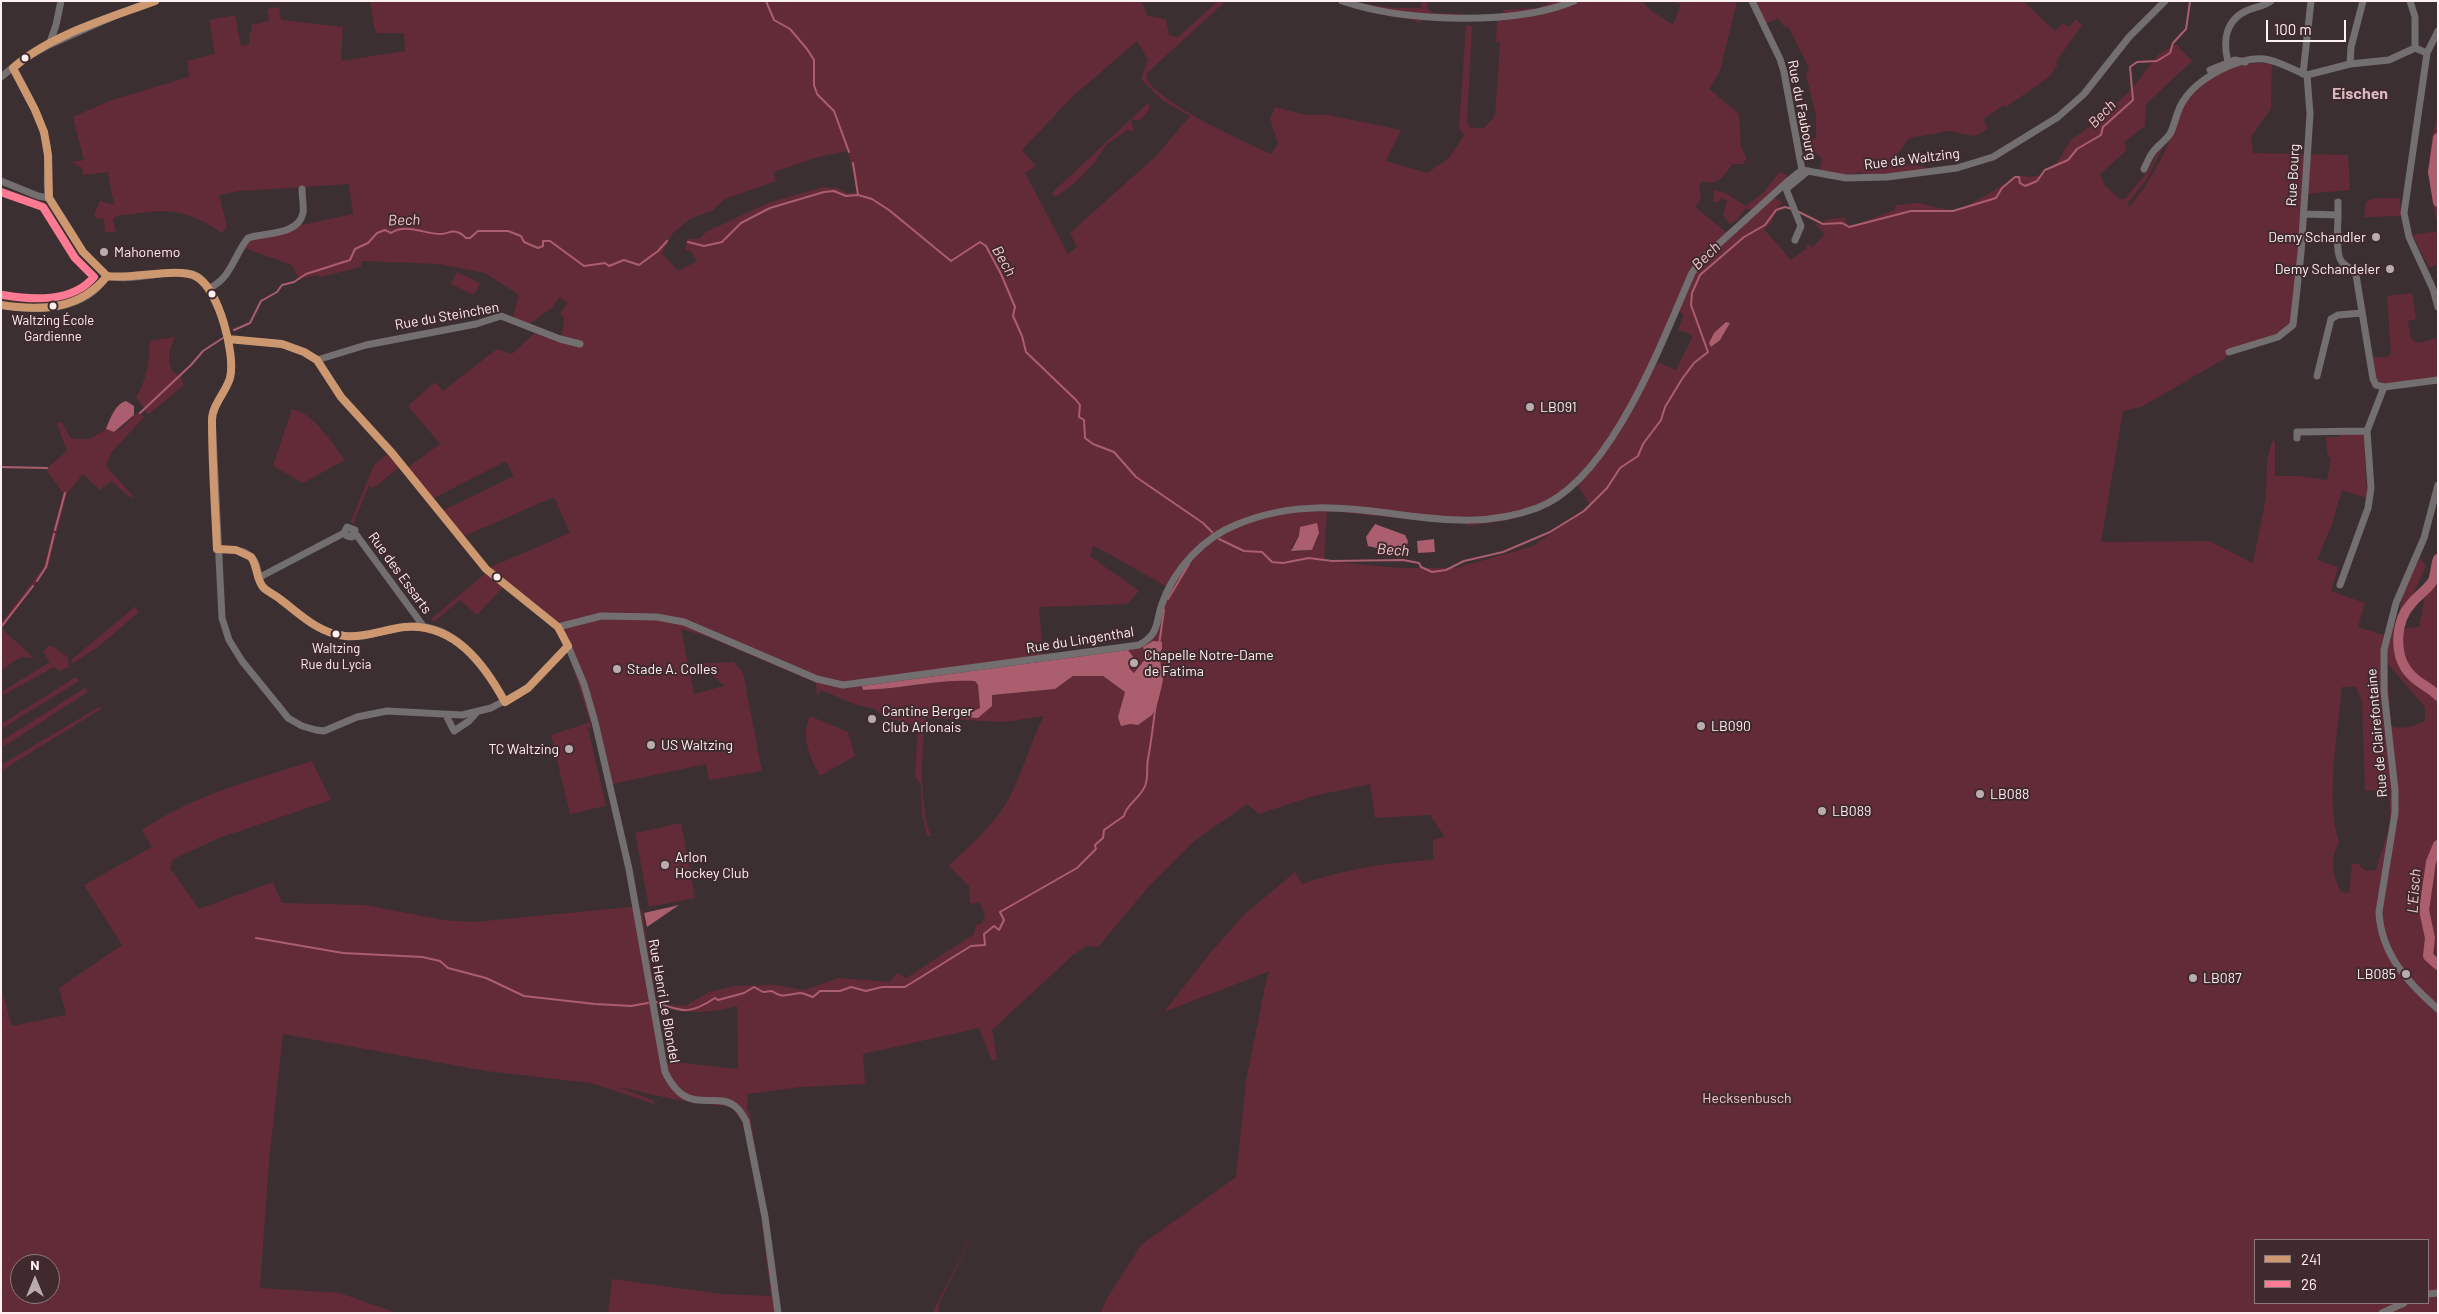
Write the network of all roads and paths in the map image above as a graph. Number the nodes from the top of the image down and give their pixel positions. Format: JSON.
{"nodes":[{"id":1,"x":61,"y":1,"type":"edge"},
{"id":2,"x":156,"y":1,"type":"edge"},
{"id":3,"x":1342,"y":1,"type":"edge"},
{"id":4,"x":1574,"y":1,"type":"edge"},
{"id":5,"x":1752,"y":1,"type":"edge"},
{"id":6,"x":2165,"y":1,"type":"edge"},
{"id":7,"x":2271,"y":1,"type":"edge"},
{"id":8,"x":2311,"y":1,"type":"edge"},
{"id":9,"x":2363,"y":1,"type":"edge"},
{"id":10,"x":2410,"y":1,"type":"edge"},
{"id":11,"x":2438,"y":31,"type":"edge"},
{"id":12,"x":49,"y":45,"type":"junction"},
{"id":13,"x":2415,"y":48,"type":"junction"},
{"id":14,"x":2427,"y":53,"type":"junction"},
{"id":15,"x":2228,"y":62,"type":"junction"},
{"id":16,"x":2245,"y":62,"type":"junction"},
{"id":17,"x":2350,"y":64,"type":"junction"},
{"id":18,"x":14,"y":68,"type":"junction"},
{"id":19,"x":2305,"y":75,"type":"junction"},
{"id":20,"x":1,"y":77,"type":"edge"},
{"id":21,"x":2204,"y":78,"type":"junction"},
{"id":22,"x":2144,"y":169,"type":"dead end"},
{"id":23,"x":1805,"y":171,"type":"junction"},
{"id":24,"x":1,"y":181,"type":"edge"},
{"id":25,"x":1786,"y":189,"type":"junction"},
{"id":26,"x":302,"y":190,"type":"dead end"},
{"id":27,"x":50,"y":198,"type":"junction"},
{"id":28,"x":2338,"y":202,"type":"dead end"},
{"id":29,"x":1758,"y":209,"type":"junction"},
{"id":30,"x":2304,"y":214,"type":"junction"},
{"id":31,"x":2338,"y":215,"type":"junction"},
{"id":32,"x":1795,"y":240,"type":"dead end"},
{"id":33,"x":107,"y":276,"type":"junction"},
{"id":34,"x":210,"y":288,"type":"junction"},
{"id":35,"x":1,"y":305,"type":"edge"},
{"id":36,"x":2438,"y":307,"type":"edge"},
{"id":37,"x":2362,"y":313,"type":"junction"},
{"id":38,"x":228,"y":339,"type":"junction"},
{"id":39,"x":580,"y":344,"type":"dead end"},
{"id":40,"x":2229,"y":352,"type":"dead end"},
{"id":41,"x":317,"y":360,"type":"junction"},
{"id":42,"x":2317,"y":376,"type":"dead end"},
{"id":43,"x":2438,"y":380,"type":"edge"},
{"id":44,"x":2384,"y":387,"type":"junction"},
{"id":45,"x":2367,"y":431,"type":"junction"},
{"id":46,"x":2297,"y":438,"type":"dead end"},
{"id":47,"x":2438,"y":485,"type":"edge"},
{"id":48,"x":217,"y":549,"type":"junction"},
{"id":49,"x":258,"y":575,"type":"junction"},
{"id":50,"x":2340,"y":586,"type":"dead end"},
{"id":51,"x":424,"y":627,"type":"junction"},
{"id":52,"x":558,"y":628,"type":"junction"},
{"id":53,"x":568,"y":646,"type":"junction"},
{"id":54,"x":505,"y":702,"type":"junction"},
{"id":55,"x":477,"y":712,"type":"junction"},
{"id":56,"x":446,"y":715,"type":"junction"},
{"id":57,"x":2438,"y":1009,"type":"edge"},
{"id":58,"x":2402,"y":1304,"type":"edge"},
{"id":59,"x":778,"y":1313,"type":"edge"},
{"id":60,"x":2382,"y":1313,"type":"edge"}],
"edges":[{"from":1,"to":12,"type":"street"},
{"from":2,"to":12,"type":"street"},
{"from":3,"to":4,"type":"street"},
{"from":5,"to":23,"type":"street","name":"Rue du Faubourg"},
{"from":6,"to":23,"type":"street","name":"Rue de Waltzing"},
{"from":7,"to":15,"type":"street"},
{"from":8,"to":19,"type":"street","name":"Rue Bourg"},
{"from":9,"to":17,"type":"street"},
{"from":10,"to":13,"type":"street"},
{"from":11,"to":14,"type":"street"},
{"from":12,"to":18,"type":"street"},
{"from":13,"to":14,"type":"street"},
{"from":13,"to":17,"type":"street"},
{"from":14,"to":36,"type":"street"},
{"from":15,"to":16,"type":"street"},
{"from":15,"to":21,"type":"street"},
{"from":16,"to":19,"type":"street"},
{"from":16,"to":21,"type":"street"},
{"from":17,"to":19,"type":"street"},
{"from":18,"to":20,"type":"street"},
{"from":18,"to":27,"type":"street"},
{"from":19,"to":30,"type":"street","name":"Rue Bourg"},
{"from":21,"to":22,"type":"street"},
{"from":23,"to":25,"type":"street"},
{"from":23,"to":29,"type":"street"},
{"from":24,"to":27,"type":"street"},
{"from":25,"to":29,"type":"street"},
{"from":25,"to":32,"type":"street"},
{"from":26,"to":34,"type":"street"},
{"from":27,"to":33,"type":"street"},
{"from":28,"to":31,"type":"street"},
{"from":29,"to":52,"type":"street","name":"Rue du Lingenthal"},
{"from":30,"to":31,"type":"street"},
{"from":30,"to":40,"type":"street","name":"Rue Bourg"},
{"from":31,"to":37,"type":"street"},
{"from":33,"to":34,"type":"street"},
{"from":33,"to":35,"type":"street"},
{"from":34,"to":38,"type":"street"},
{"from":37,"to":42,"type":"street"},
{"from":37,"to":44,"type":"street"},
{"from":38,"to":41,"type":"street"},
{"from":38,"to":48,"type":"street"},
{"from":39,"to":41,"type":"street","name":"Rue du Steinchen"},
{"from":41,"to":52,"type":"street"},
{"from":43,"to":44,"type":"street"},
{"from":44,"to":45,"type":"street"},
{"from":45,"to":46,"type":"street"},
{"from":45,"to":50,"type":"street"},
{"from":47,"to":57,"type":"street","name":"Rue de Clairefontaine"},
{"from":48,"to":49,"type":"street"},
{"from":48,"to":56,"type":"street"},
{"from":49,"to":51,"type":"street"},
{"from":49,"to":51,"type":"street","name":"Rue des Essarts"},
{"from":51,"to":54,"type":"street"},
{"from":52,"to":53,"type":"street"},
{"from":53,"to":54,"type":"street"},
{"from":53,"to":59,"type":"street","name":"Rue Henri Le Blondel"},
{"from":54,"to":55,"type":"street"},
{"from":55,"to":56,"type":"street"},
{"from":55,"to":56,"type":"street"},
{"from":58,"to":60,"type":"street"}]}
